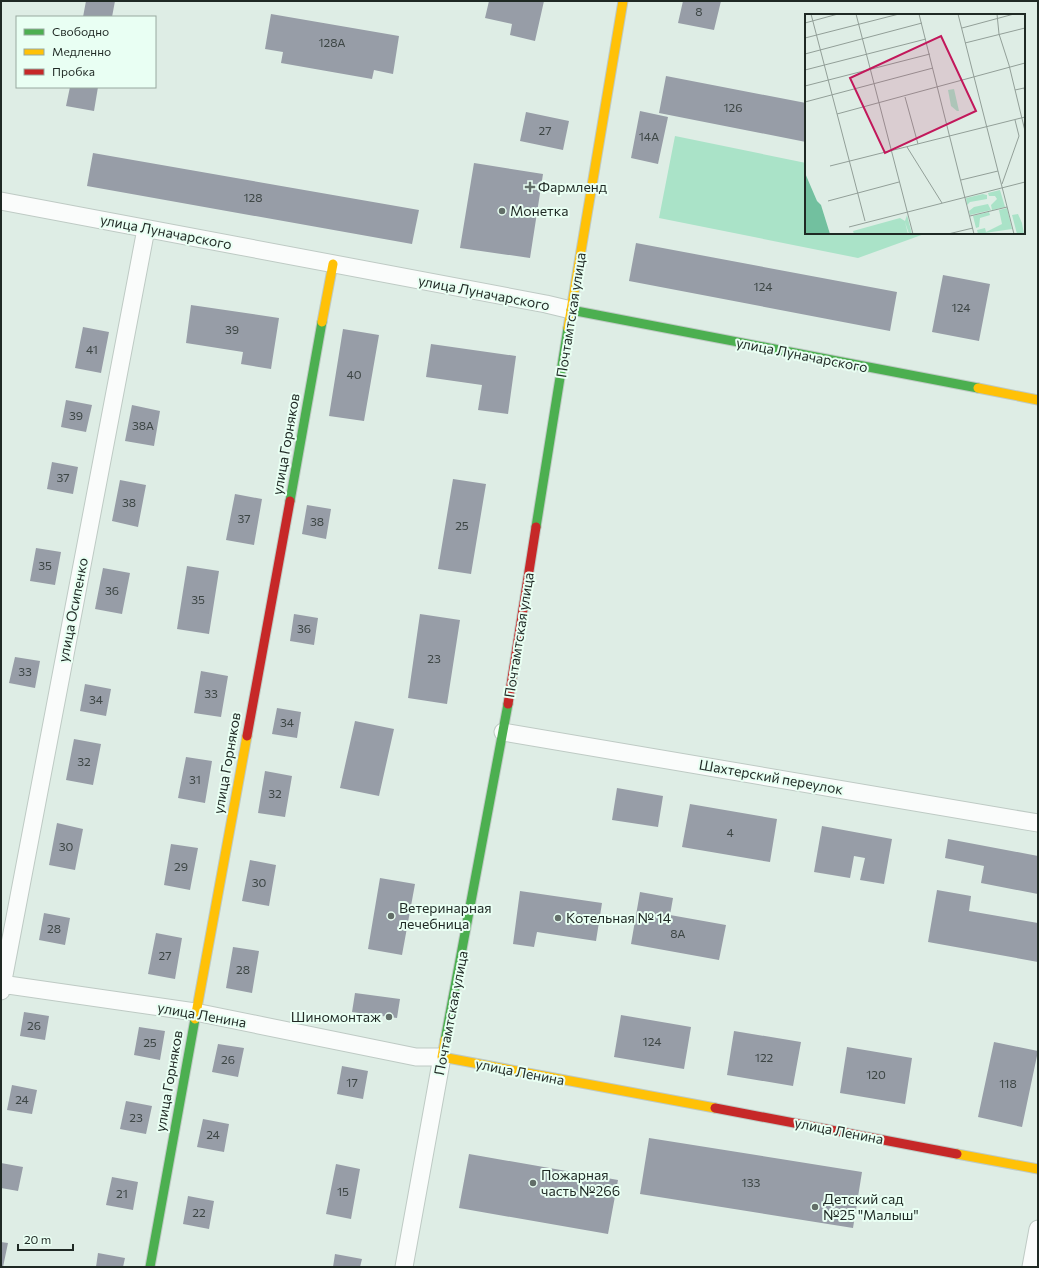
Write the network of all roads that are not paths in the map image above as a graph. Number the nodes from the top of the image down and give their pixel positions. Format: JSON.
{"nodes":[{"id":1,"x":623,"y":1,"type":"edge"},
{"id":2,"x":1,"y":201,"type":"edge"},
{"id":3,"x":146,"y":228,"type":"junction"},
{"id":4,"x":333,"y":264,"type":"junction"},
{"id":5,"x":571,"y":310,"type":"junction"},
{"id":6,"x":1038,"y":400,"type":"edge"},
{"id":7,"x":503,"y":732,"type":"junction"},
{"id":8,"x":1038,"y":823,"type":"edge"},
{"id":9,"x":1,"y":987,"type":"edge"},
{"id":10,"x":195,"y":1012,"type":"junction"},
{"id":11,"x":442,"y":1057,"type":"junction"},
{"id":12,"x":1038,"y":1169,"type":"edge"},
{"id":13,"x":1038,"y":1229,"type":"edge"},
{"id":14,"x":150,"y":1267,"type":"edge"},
{"id":15,"x":404,"y":1267,"type":"edge"},
{"id":16,"x":1031,"y":1267,"type":"edge"}],
"edges":[{"from":1,"to":5,"type":"street","name":"Почтамтская улица"},
{"from":2,"to":3,"type":"street","name":"улица Луначарского"},
{"from":3,"to":4,"type":"street","name":"улица Луначарского"},
{"from":3,"to":9,"type":"street","name":"улица Осипенко"},
{"from":4,"to":5,"type":"street","name":"улица Луначарского"},
{"from":4,"to":10,"type":"street","name":"улица Горняков"},
{"from":5,"to":6,"type":"street","name":"улица Луначарского"},
{"from":5,"to":7,"type":"street","name":"Почтамтская улица"},
{"from":7,"to":8,"type":"street","name":"Шахтерский переулок"},
{"from":7,"to":11,"type":"street","name":"Почтамтская улица"},
{"from":9,"to":10,"type":"street","name":"улица Ленина"},
{"from":10,"to":11,"type":"street","name":"улица Ленина"},
{"from":10,"to":14,"type":"street","name":"улица Горняков"},
{"from":11,"to":12,"type":"street","name":"улица Ленина"},
{"from":11,"to":15,"type":"street","name":"Почтамтская улица"},
{"from":13,"to":16,"type":"street"}]}
